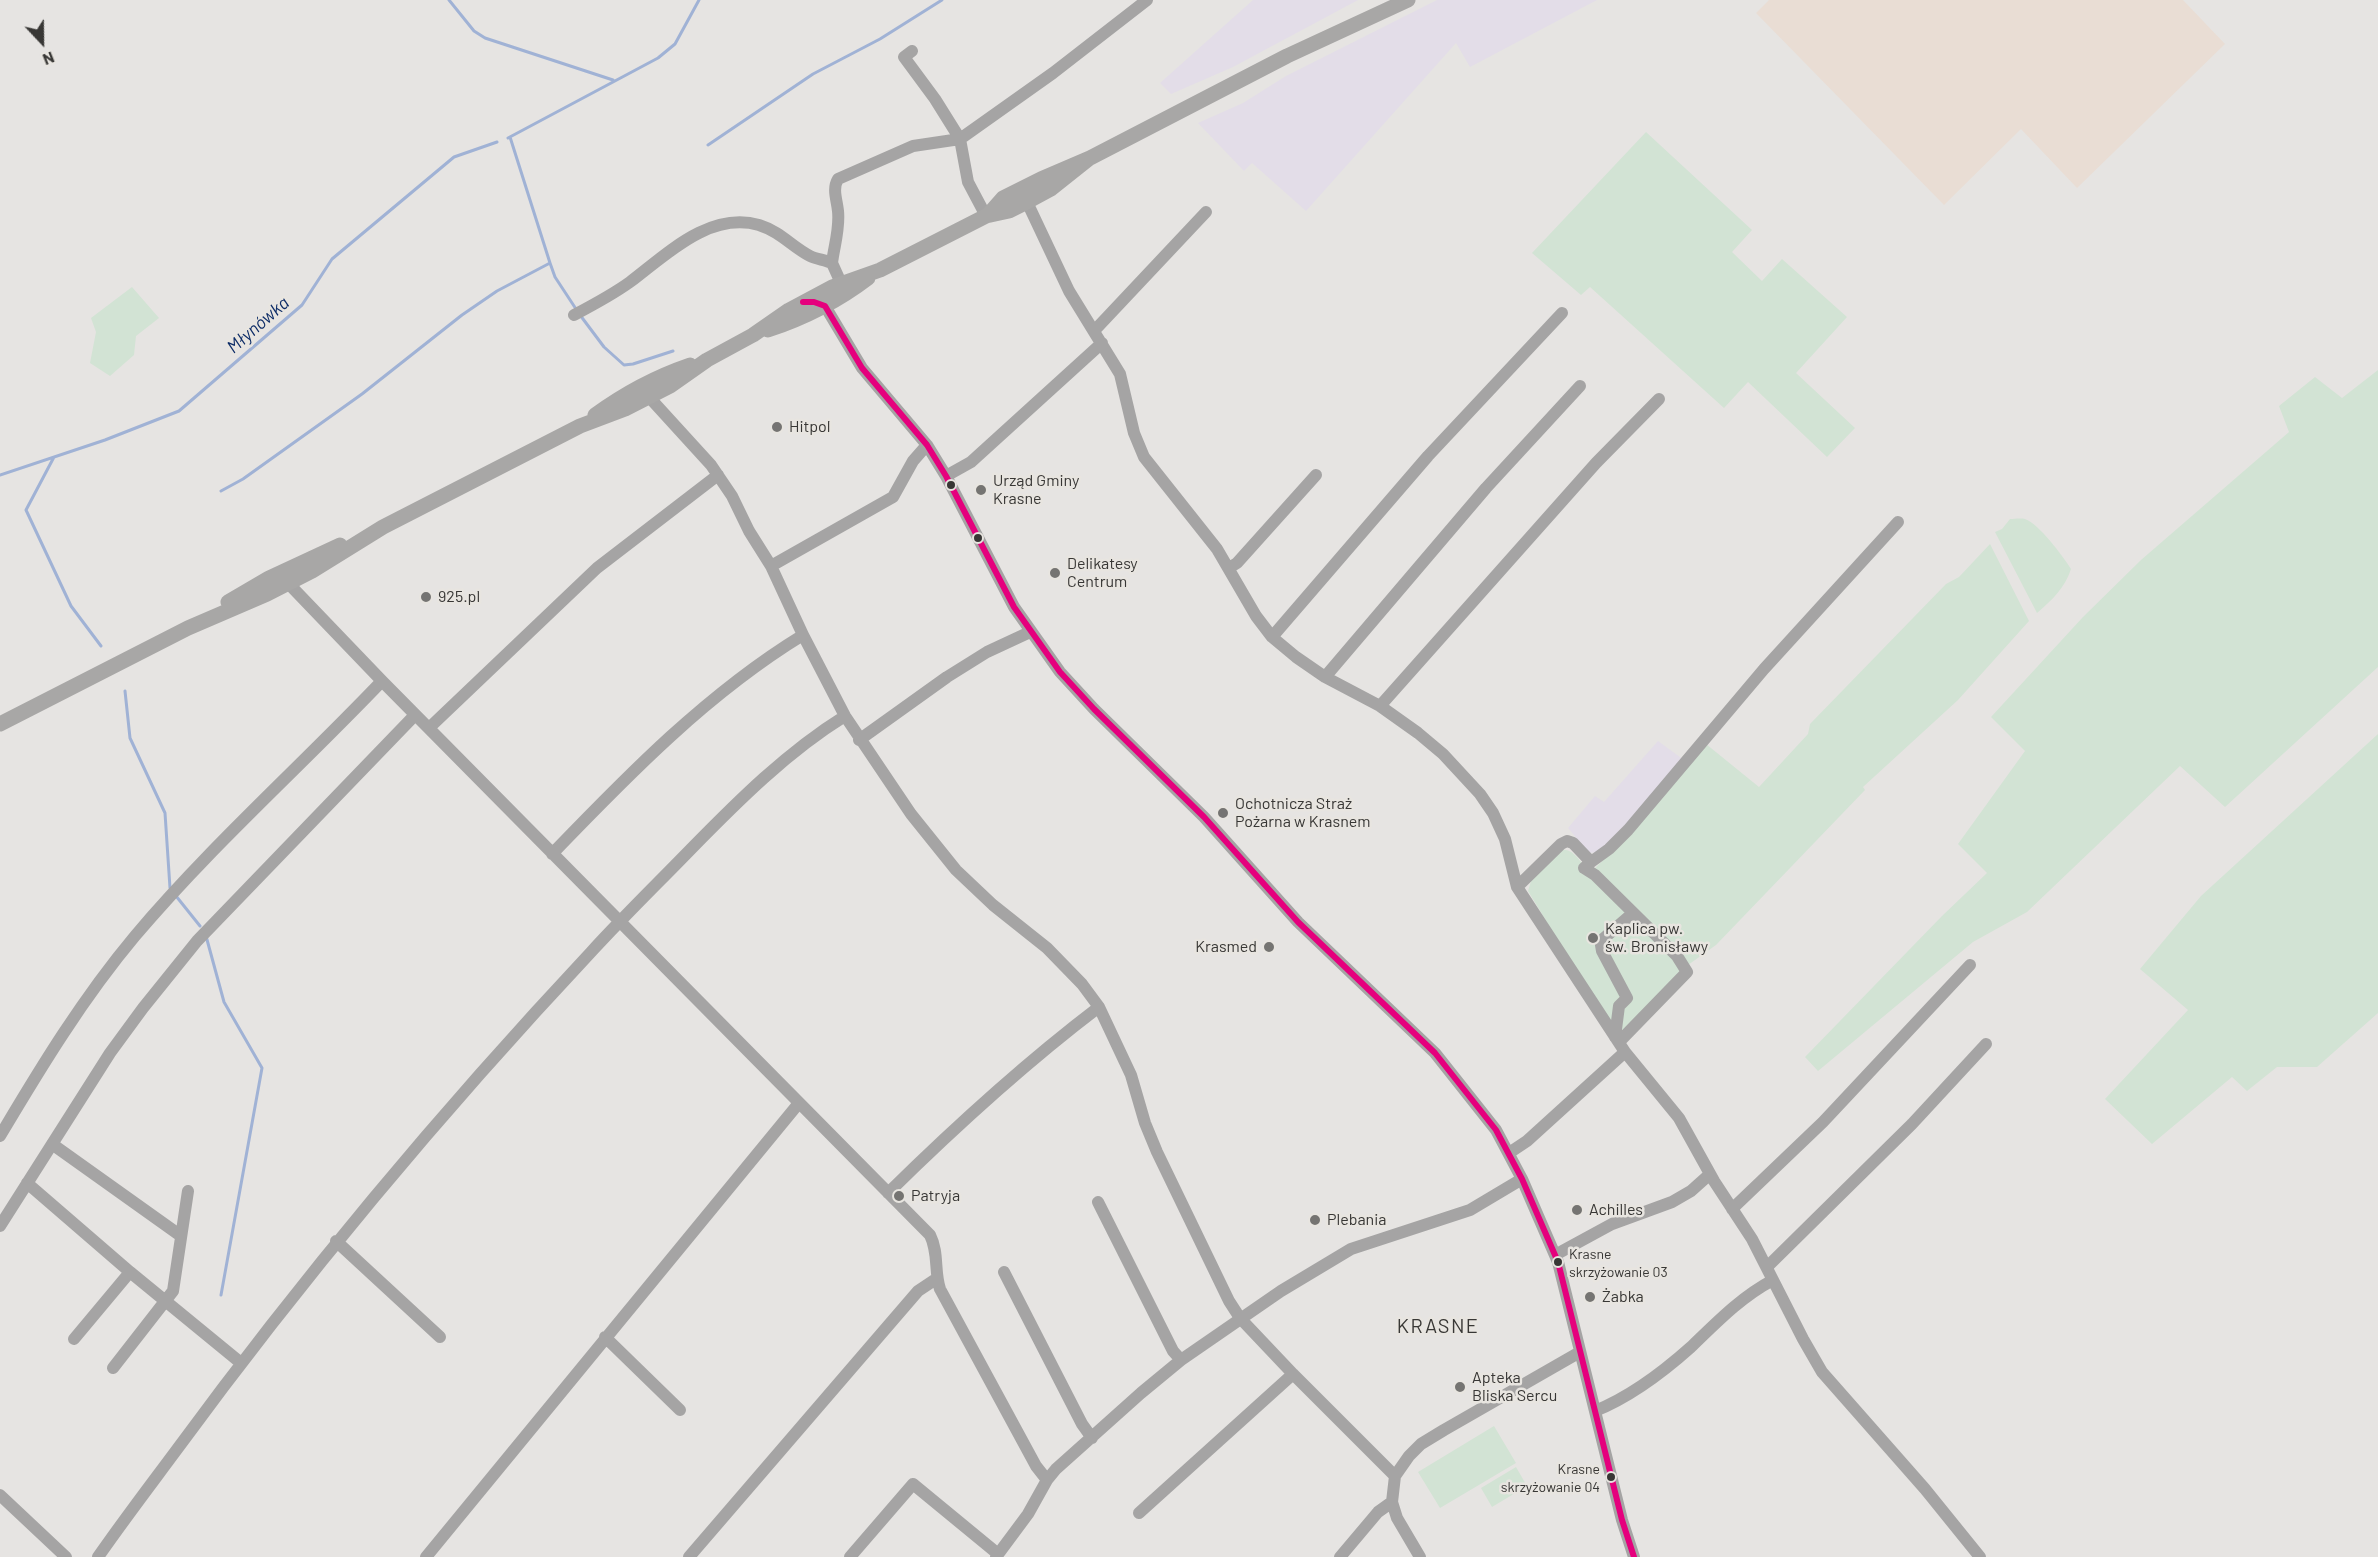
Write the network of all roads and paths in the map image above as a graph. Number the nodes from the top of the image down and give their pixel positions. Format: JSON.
{"nodes":[{"id":1,"x":1147,"y":0,"type":"edge"},
{"id":2,"x":1384,"y":0,"type":"edge"},
{"id":3,"x":1408,"y":0,"type":"edge"},
{"id":4,"x":1331,"y":35,"type":"junction"},
{"id":5,"x":912,"y":51,"type":"dead end"},
{"id":6,"x":960,"y":139,"type":"junction"},
{"id":7,"x":1090,"y":158,"type":"junction"},
{"id":8,"x":1041,"y":179,"type":"junction"},
{"id":9,"x":1008,"y":196,"type":"junction"},
{"id":10,"x":1027,"y":202,"type":"junction"},
{"id":11,"x":1206,"y":212,"type":"dead end"},
{"id":12,"x":987,"y":215,"type":"junction"},
{"id":13,"x":832,"y":263,"type":"junction"},
{"id":14,"x":880,"y":270,"type":"junction"},
{"id":15,"x":836,"y":285,"type":"junction"},
{"id":16,"x":803,"y":302,"type":"junction"},
{"id":17,"x":825,"y":306,"type":"junction"},
{"id":18,"x":1562,"y":313,"type":"dead end"},
{"id":19,"x":574,"y":315,"type":"dead end"},
{"id":20,"x":1094,"y":332,"type":"junction"},
{"id":21,"x":753,"y":335,"type":"junction"},
{"id":22,"x":1102,"y":343,"type":"junction"},
{"id":23,"x":707,"y":360,"type":"junction"},
{"id":24,"x":664,"y":375,"type":"junction"},
{"id":25,"x":1580,"y":386,"type":"dead end"},
{"id":26,"x":626,"y":394,"type":"junction"},
{"id":27,"x":649,"y":397,"type":"junction"},
{"id":28,"x":1659,"y":399,"type":"dead end"},
{"id":29,"x":579,"y":426,"type":"junction"},
{"id":30,"x":927,"y":445,"type":"junction"},
{"id":31,"x":718,"y":475,"type":"junction"},
{"id":32,"x":1316,"y":475,"type":"dead end"},
{"id":33,"x":946,"y":476,"type":"junction"},
{"id":34,"x":1898,"y":522,"type":"dead end"},
{"id":35,"x":383,"y":527,"type":"junction"},
{"id":36,"x":299,"y":562,"type":"junction"},
{"id":37,"x":771,"y":566,"type":"junction"},
{"id":38,"x":1229,"y":568,"type":"junction"},
{"id":39,"x":269,"y":578,"type":"junction"},
{"id":40,"x":288,"y":583,"type":"junction"},
{"id":41,"x":188,"y":628,"type":"junction"},
{"id":42,"x":1030,"y":632,"type":"junction"},
{"id":43,"x":803,"y":635,"type":"junction"},
{"id":44,"x":1272,"y":637,"type":"junction"},
{"id":45,"x":1325,"y":677,"type":"junction"},
{"id":46,"x":382,"y":681,"type":"junction"},
{"id":47,"x":1380,"y":706,"type":"junction"},
{"id":48,"x":415,"y":716,"type":"junction"},
{"id":49,"x":845,"y":716,"type":"junction"},
{"id":50,"x":0,"y":724,"type":"edge"},
{"id":51,"x":429,"y":728,"type":"junction"},
{"id":52,"x":859,"y":740,"type":"junction"},
{"id":53,"x":552,"y":854,"type":"junction"},
{"id":54,"x":1591,"y":862,"type":"junction"},
{"id":55,"x":1517,"y":887,"type":"junction"},
{"id":56,"x":1633,"y":912,"type":"junction"},
{"id":57,"x":619,"y":922,"type":"junction"},
{"id":58,"x":1970,"y":965,"type":"dead end"},
{"id":59,"x":1099,"y":1007,"type":"junction"},
{"id":60,"x":1620,"y":1044,"type":"junction"},
{"id":61,"x":1986,"y":1044,"type":"dead end"},
{"id":62,"x":799,"y":1103,"type":"junction"},
{"id":63,"x":0,"y":1136,"type":"edge"},
{"id":64,"x":52,"y":1144,"type":"junction"},
{"id":65,"x":1509,"y":1153,"type":"junction"},
{"id":66,"x":1710,"y":1174,"type":"junction"},
{"id":67,"x":1522,"y":1179,"type":"junction"},
{"id":68,"x":27,"y":1183,"type":"junction"},
{"id":69,"x":188,"y":1191,"type":"dead end"},
{"id":70,"x":888,"y":1193,"type":"junction"},
{"id":71,"x":1098,"y":1202,"type":"dead end"},
{"id":72,"x":1732,"y":1209,"type":"junction"},
{"id":73,"x":0,"y":1226,"type":"edge"},
{"id":74,"x":181,"y":1236,"type":"junction"},
{"id":75,"x":336,"y":1241,"type":"junction"},
{"id":76,"x":1556,"y":1255,"type":"junction"},
{"id":77,"x":1767,"y":1267,"type":"junction"},
{"id":78,"x":130,"y":1272,"type":"junction"},
{"id":79,"x":1004,"y":1272,"type":"dead end"},
{"id":80,"x":936,"y":1279,"type":"junction"},
{"id":81,"x":1773,"y":1280,"type":"junction"},
{"id":82,"x":165,"y":1302,"type":"junction"},
{"id":83,"x":1240,"y":1318,"type":"junction"},
{"id":84,"x":440,"y":1337,"type":"dead end"},
{"id":85,"x":606,"y":1337,"type":"junction"},
{"id":86,"x":74,"y":1339,"type":"dead end"},
{"id":87,"x":1580,"y":1352,"type":"junction"},
{"id":88,"x":1181,"y":1360,"type":"junction"},
{"id":89,"x":241,"y":1363,"type":"junction"},
{"id":90,"x":113,"y":1368,"type":"dead end"},
{"id":91,"x":1293,"y":1374,"type":"junction"},
{"id":92,"x":680,"y":1410,"type":"dead end"},
{"id":93,"x":1595,"y":1411,"type":"junction"},
{"id":94,"x":1092,"y":1438,"type":"junction"},
{"id":95,"x":1395,"y":1476,"type":"junction"},
{"id":96,"x":1047,"y":1480,"type":"junction"},
{"id":97,"x":0,"y":1495,"type":"edge"},
{"id":98,"x":1392,"y":1502,"type":"junction"},
{"id":99,"x":1139,"y":1513,"type":"dead end"},
{"id":100,"x":997,"y":1555,"type":"edge"},
{"id":101,"x":66,"y":1557,"type":"edge"},
{"id":102,"x":98,"y":1557,"type":"edge"},
{"id":103,"x":426,"y":1557,"type":"edge"},
{"id":104,"x":689,"y":1557,"type":"edge"},
{"id":105,"x":850,"y":1557,"type":"edge"},
{"id":106,"x":1340,"y":1557,"type":"edge"},
{"id":107,"x":1419,"y":1557,"type":"edge"},
{"id":108,"x":1634,"y":1557,"type":"edge"},
{"id":109,"x":1980,"y":1557,"type":"edge"}],
"edges":[{"from":1,"to":6,"type":"street"},
{"from":2,"to":4,"type":"main road"},
{"from":3,"to":4,"type":"main road"},
{"from":4,"to":7,"type":"main road"},
{"from":5,"to":6,"type":"street"},
{"from":6,"to":12,"type":"street"},
{"from":6,"to":13,"type":"street"},
{"from":7,"to":8,"type":"main road"},
{"from":7,"to":10,"type":"main road"},
{"from":8,"to":9,"type":"main road"},
{"from":8,"to":10,"type":"street"},
{"from":9,"to":10,"type":"street"},
{"from":9,"to":12,"type":"main road"},
{"from":10,"to":12,"type":"main road"},
{"from":10,"to":20,"type":"street"},
{"from":11,"to":20,"type":"street"},
{"from":12,"to":14,"type":"main road"},
{"from":13,"to":15,"type":"street"},
{"from":13,"to":19,"type":"street"},
{"from":14,"to":15,"type":"main road"},
{"from":14,"to":17,"type":"main road"},
{"from":15,"to":16,"type":"main road"},
{"from":15,"to":17,"type":"street"},
{"from":16,"to":17,"type":"street"},
{"from":16,"to":21,"type":"main road"},
{"from":17,"to":21,"type":"main road"},
{"from":17,"to":30,"type":"street"},
{"from":18,"to":44,"type":"street"},
{"from":20,"to":22,"type":"street"},
{"from":21,"to":23,"type":"main road"},
{"from":22,"to":33,"type":"street"},
{"from":22,"to":38,"type":"street"},
{"from":23,"to":24,"type":"main road"},
{"from":23,"to":27,"type":"main road"},
{"from":24,"to":26,"type":"main road"},
{"from":24,"to":27,"type":"street"},
{"from":25,"to":45,"type":"street"},
{"from":26,"to":27,"type":"street"},
{"from":26,"to":29,"type":"main road"},
{"from":27,"to":29,"type":"main road"},
{"from":27,"to":31,"type":"street"},
{"from":28,"to":47,"type":"street"},
{"from":29,"to":35,"type":"main road"},
{"from":30,"to":33,"type":"street"},
{"from":30,"to":37,"type":"street"},
{"from":31,"to":37,"type":"street"},
{"from":31,"to":51,"type":"street"},
{"from":32,"to":38,"type":"street"},
{"from":33,"to":42,"type":"street"},
{"from":34,"to":54,"type":"street"},
{"from":35,"to":36,"type":"main road"},
{"from":35,"to":40,"type":"main road"},
{"from":36,"to":39,"type":"main road"},
{"from":36,"to":40,"type":"street"},
{"from":37,"to":43,"type":"street"},
{"from":38,"to":44,"type":"street"},
{"from":39,"to":40,"type":"street"},
{"from":39,"to":41,"type":"main road"},
{"from":40,"to":41,"type":"main road"},
{"from":40,"to":46,"type":"street"},
{"from":41,"to":50,"type":"main road"},
{"from":42,"to":52,"type":"street"},
{"from":42,"to":65,"type":"street"},
{"from":43,"to":49,"type":"street"},
{"from":43,"to":53,"type":"street"},
{"from":44,"to":45,"type":"street"},
{"from":45,"to":47,"type":"street"},
{"from":46,"to":48,"type":"street"},
{"from":46,"to":63,"type":"street"},
{"from":47,"to":55,"type":"street"},
{"from":48,"to":51,"type":"street"},
{"from":48,"to":64,"type":"street"},
{"from":49,"to":52,"type":"street"},
{"from":49,"to":57,"type":"street"},
{"from":51,"to":53,"type":"street"},
{"from":52,"to":59,"type":"street"},
{"from":53,"to":57,"type":"street"},
{"from":54,"to":55,"type":"street"},
{"from":54,"to":56,"type":"street"},
{"from":55,"to":60,"type":"street"},
{"from":56,"to":60,"type":"street"},
{"from":56,"to":60,"type":"street"},
{"from":57,"to":62,"type":"street"},
{"from":57,"to":75,"type":"street"},
{"from":58,"to":72,"type":"street"},
{"from":59,"to":70,"type":"street"},
{"from":59,"to":83,"type":"street"},
{"from":60,"to":65,"type":"street"},
{"from":60,"to":66,"type":"street"},
{"from":61,"to":77,"type":"street"},
{"from":62,"to":70,"type":"street"},
{"from":62,"to":85,"type":"street"},
{"from":64,"to":68,"type":"street"},
{"from":64,"to":74,"type":"street"},
{"from":65,"to":67,"type":"street"},
{"from":66,"to":72,"type":"street"},
{"from":66,"to":76,"type":"street"},
{"from":67,"to":76,"type":"street"},
{"from":67,"to":83,"type":"street"},
{"from":68,"to":73,"type":"street"},
{"from":68,"to":78,"type":"street"},
{"from":69,"to":74,"type":"street"},
{"from":70,"to":80,"type":"street"},
{"from":71,"to":88,"type":"street"},
{"from":72,"to":77,"type":"street"},
{"from":74,"to":82,"type":"street"},
{"from":75,"to":84,"type":"street"},
{"from":75,"to":89,"type":"street"},
{"from":76,"to":87,"type":"street"},
{"from":77,"to":81,"type":"street"},
{"from":78,"to":82,"type":"street"},
{"from":78,"to":86,"type":"street"},
{"from":79,"to":94,"type":"street"},
{"from":80,"to":96,"type":"street"},
{"from":80,"to":104,"type":"street"},
{"from":81,"to":93,"type":"street"},
{"from":81,"to":109,"type":"street"},
{"from":82,"to":89,"type":"street"},
{"from":82,"to":90,"type":"street"},
{"from":83,"to":88,"type":"street"},
{"from":83,"to":91,"type":"street"},
{"from":85,"to":92,"type":"street"},
{"from":85,"to":103,"type":"street"},
{"from":87,"to":93,"type":"street"},
{"from":87,"to":95,"type":"street"},
{"from":88,"to":94,"type":"street"},
{"from":89,"to":102,"type":"street"},
{"from":91,"to":95,"type":"street"},
{"from":91,"to":99,"type":"street"},
{"from":93,"to":108,"type":"street"},
{"from":94,"to":96,"type":"street"},
{"from":95,"to":98,"type":"street"},
{"from":96,"to":100,"type":"street"},
{"from":97,"to":101,"type":"street"},
{"from":98,"to":106,"type":"street"},
{"from":98,"to":107,"type":"street"},
{"from":100,"to":105,"type":"street"}]}
